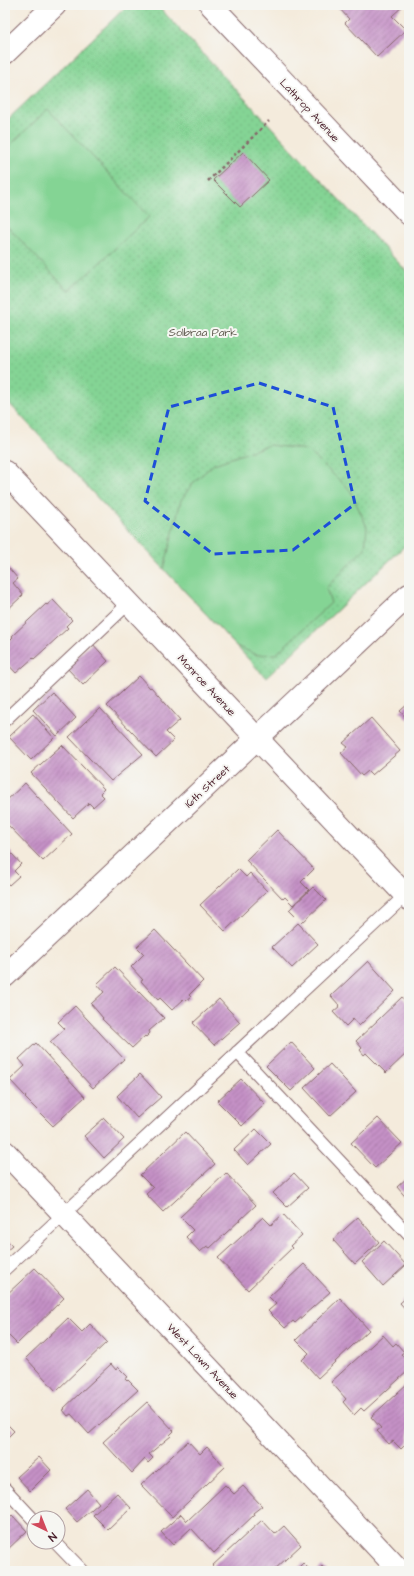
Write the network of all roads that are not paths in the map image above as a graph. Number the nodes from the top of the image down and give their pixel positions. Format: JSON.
{"nodes":[{"id":1,"x":55,"y":5,"type":"edge"},
{"id":2,"x":211,"y":5,"type":"edge"},
{"id":3,"x":5,"y":53,"type":"edge"},
{"id":4,"x":409,"y":214,"type":"edge"},
{"id":5,"x":5,"y":472,"type":"edge"},
{"id":6,"x":409,"y":595,"type":"edge"},
{"id":7,"x":129,"y":603,"type":"junction"},
{"id":8,"x":5,"y":720,"type":"edge"},
{"id":9,"x":257,"y":738,"type":"junction"},
{"id":10,"x":408,"y":895,"type":"edge"},
{"id":11,"x":5,"y":976,"type":"edge"},
{"id":12,"x":237,"y":1052,"type":"junction"},
{"id":13,"x":5,"y":1152,"type":"edge"},
{"id":14,"x":63,"y":1214,"type":"junction"},
{"id":15,"x":409,"y":1235,"type":"edge"},
{"id":16,"x":5,"y":1268,"type":"edge"},
{"id":17,"x":5,"y":1489,"type":"edge"},
{"id":18,"x":26,"y":1511,"type":"edge"},
{"id":19,"x":63,"y":1550,"type":"edge"},
{"id":20,"x":83,"y":1571,"type":"edge"},
{"id":21,"x":400,"y":1571,"type":"edge"}],
"edges":[{"from":1,"to":3,"type":"street"},
{"from":2,"to":4,"type":"street","name":"Lathrop Avenue"},
{"from":5,"to":7,"type":"street","name":"Monroe Avenue"},
{"from":6,"to":9,"type":"street","name":"16th Street"},
{"from":7,"to":8,"type":"lane"},
{"from":7,"to":9,"type":"street","name":"Monroe Avenue"},
{"from":9,"to":10,"type":"street","name":"Monroe Avenue"},
{"from":9,"to":11,"type":"street","name":"16th Street"},
{"from":10,"to":12,"type":"lane"},
{"from":12,"to":14,"type":"lane"},
{"from":12,"to":15,"type":"lane"},
{"from":13,"to":14,"type":"street","name":"West Lawn Avenue"},
{"from":14,"to":16,"type":"lane"},
{"from":14,"to":21,"type":"street","name":"West Lawn Avenue"},
{"from":17,"to":18,"type":"lane"},
{"from":19,"to":20,"type":"lane"}]}
